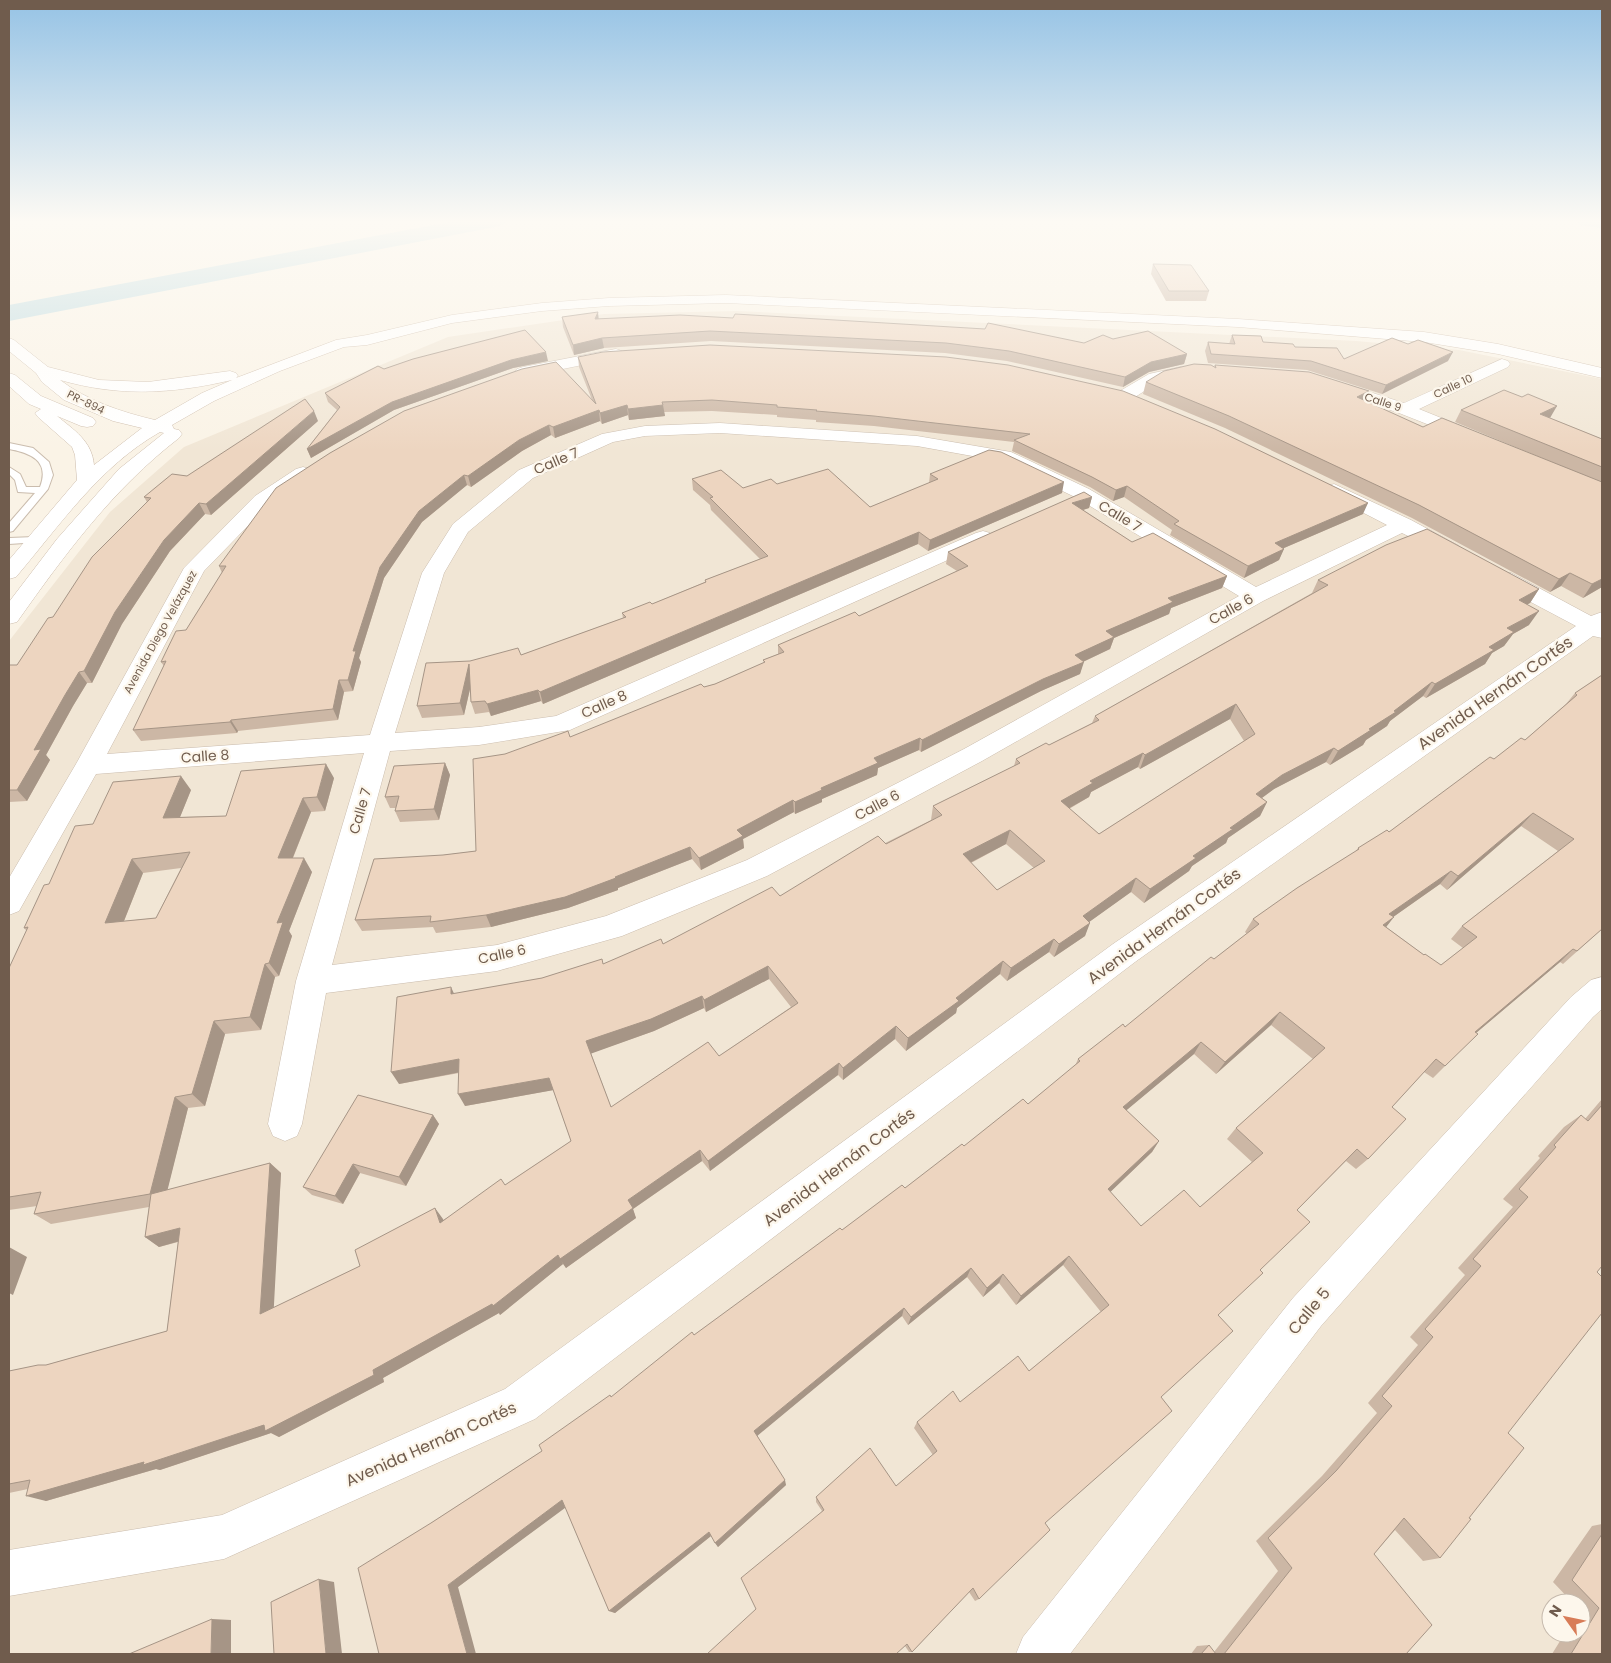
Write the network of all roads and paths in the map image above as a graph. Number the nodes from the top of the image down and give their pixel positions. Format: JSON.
{"nodes":[{"id":1,"x":366,"y":340,"type":"junction"},
{"id":2,"x":9,"y":343,"type":"edge"},
{"id":3,"x":633,"y":353,"type":"edge"},
{"id":4,"x":293,"y":360,"type":"junction"},
{"id":5,"x":1502,"y":364,"type":"dead end"},
{"id":6,"x":42,"y":370,"type":"junction"},
{"id":7,"x":1200,"y":370,"type":"edge"},
{"id":8,"x":1602,"y":372,"type":"edge"},
{"id":9,"x":9,"y":378,"type":"edge"},
{"id":10,"x":502,"y":380,"type":"edge"},
{"id":11,"x":1316,"y":380,"type":"edge"},
{"id":12,"x":1125,"y":396,"type":"edge"},
{"id":13,"x":34,"y":400,"type":"junction"},
{"id":14,"x":1405,"y":409,"type":"junction"},
{"id":15,"x":160,"y":433,"type":"junction"},
{"id":16,"x":1486,"y":443,"type":"edge"},
{"id":17,"x":9,"y":446,"type":"edge"},
{"id":18,"x":319,"y":463,"type":"edge"},
{"id":19,"x":9,"y":470,"type":"edge"},
{"id":20,"x":86,"y":481,"type":"junction"},
{"id":21,"x":1315,"y":481,"type":"edge"},
{"id":22,"x":9,"y":486,"type":"edge"},
{"id":23,"x":21,"y":490,"type":"junction"},
{"id":24,"x":42,"y":490,"type":"junction"},
{"id":25,"x":1082,"y":493,"type":"junction"},
{"id":26,"x":1054,"y":505,"type":"edge"},
{"id":27,"x":1404,"y":524,"type":"junction"},
{"id":28,"x":9,"y":529,"type":"edge"},
{"id":29,"x":999,"y":530,"type":"edge"},
{"id":30,"x":35,"y":540,"type":"junction"},
{"id":31,"x":9,"y":541,"type":"edge"},
{"id":32,"x":1472,"y":561,"type":"edge"},
{"id":33,"x":1489,"y":570,"type":"edge"},
{"id":34,"x":9,"y":573,"type":"edge"},
{"id":35,"x":1255,"y":596,"type":"junction"},
{"id":36,"x":9,"y":617,"type":"edge"},
{"id":37,"x":1599,"y":625,"type":"edge"},
{"id":38,"x":380,"y":742,"type":"junction"},
{"id":39,"x":88,"y":765,"type":"junction"},
{"id":40,"x":9,"y":903,"type":"edge"},
{"id":41,"x":312,"y":981,"type":"junction"},
{"id":42,"x":1596,"y":1006,"type":"edge"},
{"id":43,"x":285,"y":1124,"type":"dead end"},
{"id":44,"x":9,"y":1573,"type":"edge"},
{"id":45,"x":1040,"y":1654,"type":"edge"}],
"edges":[{"from":1,"to":4,"type":"street"},
{"from":1,"to":8,"type":"street"},
{"from":1,"to":15,"type":"street"},
{"from":2,"to":6,"type":"street","name":"PR-894","number":"PR-894"},
{"from":3,"to":10,"type":"street"},
{"from":4,"to":6,"type":"street"},
{"from":4,"to":15,"type":"street"},
{"from":5,"to":14,"type":"street","name":"Calle 10"},
{"from":6,"to":15,"type":"street","name":"PR-894","number":"PR-894"},
{"from":7,"to":12,"type":"street"},
{"from":9,"to":13,"type":"street","name":"PR-894","number":"PR-894"},
{"from":11,"to":14,"type":"street","name":"Calle 9"},
{"from":13,"to":15,"type":"street","name":"PR-894","number":"PR-894"},
{"from":13,"to":20,"type":"street"},
{"from":14,"to":16,"type":"street","name":"Calle 9"},
{"from":15,"to":20,"type":"street"},
{"from":15,"to":36,"type":"street"},
{"from":17,"to":24,"type":"lane"},
{"from":18,"to":39,"type":"street","name":"Avenida Diego Velázquez"},
{"from":19,"to":23,"type":"lane"},
{"from":20,"to":30,"type":"street"},
{"from":21,"to":27,"type":"street"},
{"from":22,"to":23,"type":"lane"},
{"from":23,"to":24,"type":"lane"},
{"from":24,"to":28,"type":"lane"},
{"from":25,"to":26,"type":"street"},
{"from":25,"to":35,"type":"street","name":"Calle 7"},
{"from":25,"to":38,"type":"street","name":"Calle 7"},
{"from":27,"to":32,"type":"street"},
{"from":27,"to":35,"type":"street","name":"Calle 6"},
{"from":29,"to":38,"type":"street","name":"Calle 8"},
{"from":30,"to":31,"type":"lane"},
{"from":30,"to":34,"type":"street"},
{"from":33,"to":37,"type":"street"},
{"from":35,"to":41,"type":"street","name":"Calle 6"},
{"from":37,"to":44,"type":"street","name":"Avenida Hernán Cortés"},
{"from":38,"to":39,"type":"street","name":"Calle 8"},
{"from":38,"to":41,"type":"street","name":"Calle 7"},
{"from":39,"to":40,"type":"street","name":"Avenida Diego Velázquez"},
{"from":41,"to":43,"type":"street","name":"Calle 7"},
{"from":42,"to":45,"type":"street","name":"Calle 5"}]}
